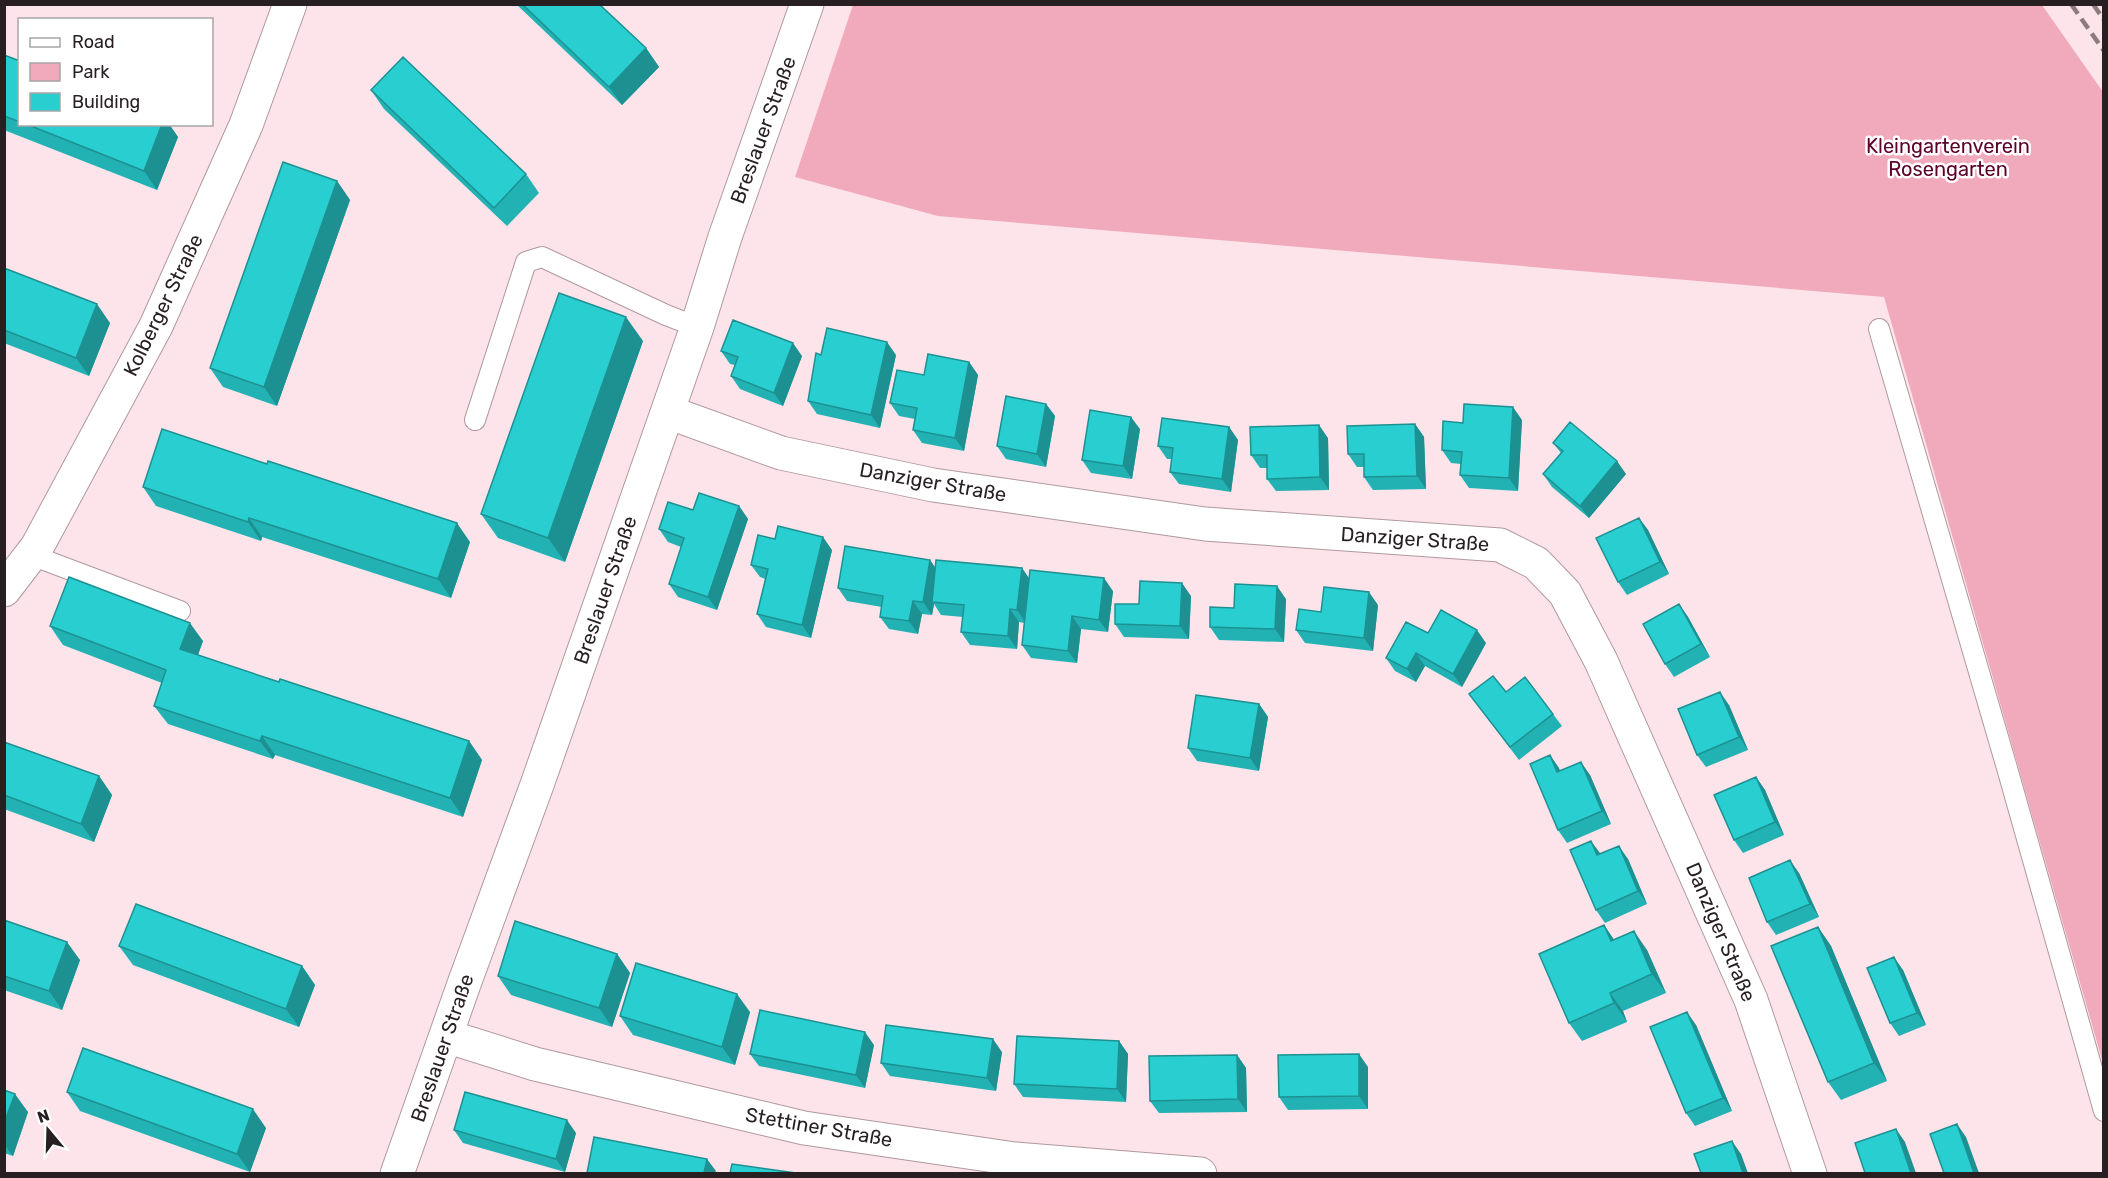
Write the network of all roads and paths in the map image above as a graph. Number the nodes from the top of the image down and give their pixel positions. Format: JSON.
{"nodes":[{"id":1,"x":290,"y":4,"type":"edge"},
{"id":2,"x":807,"y":4,"type":"edge"},
{"id":3,"x":697,"y":327,"type":"junction"},
{"id":4,"x":1879,"y":329,"type":"dead end"},
{"id":5,"x":668,"y":412,"type":"junction"},
{"id":6,"x":475,"y":420,"type":"dead end"},
{"id":7,"x":31,"y":555,"type":"junction"},
{"id":8,"x":4,"y":590,"type":"edge"},
{"id":9,"x":180,"y":611,"type":"dead end"},
{"id":10,"x":446,"y":1036,"type":"junction"},
{"id":11,"x":2103,"y":1111,"type":"edge"},
{"id":12,"x":397,"y":1173,"type":"edge"},
{"id":13,"x":1200,"y":1173,"type":"edge"},
{"id":14,"x":1810,"y":1173,"type":"edge"}],
"edges":[{"from":1,"to":7,"type":"street","name":"Kolberger Straße"},
{"from":2,"to":3,"type":"street","name":"Breslauer Straße"},
{"from":3,"to":5,"type":"street","name":"Breslauer Straße"},
{"from":3,"to":6,"type":"lane"},
{"from":4,"to":11,"type":"lane"},
{"from":5,"to":10,"type":"street","name":"Breslauer Straße"},
{"from":5,"to":14,"type":"street","name":"Danziger Straße"},
{"from":7,"to":8,"type":"street","name":"Kolberger Straße"},
{"from":7,"to":9,"type":"lane"},
{"from":10,"to":12,"type":"street","name":"Breslauer Straße"},
{"from":10,"to":13,"type":"street","name":"Stettiner Straße"}]}
